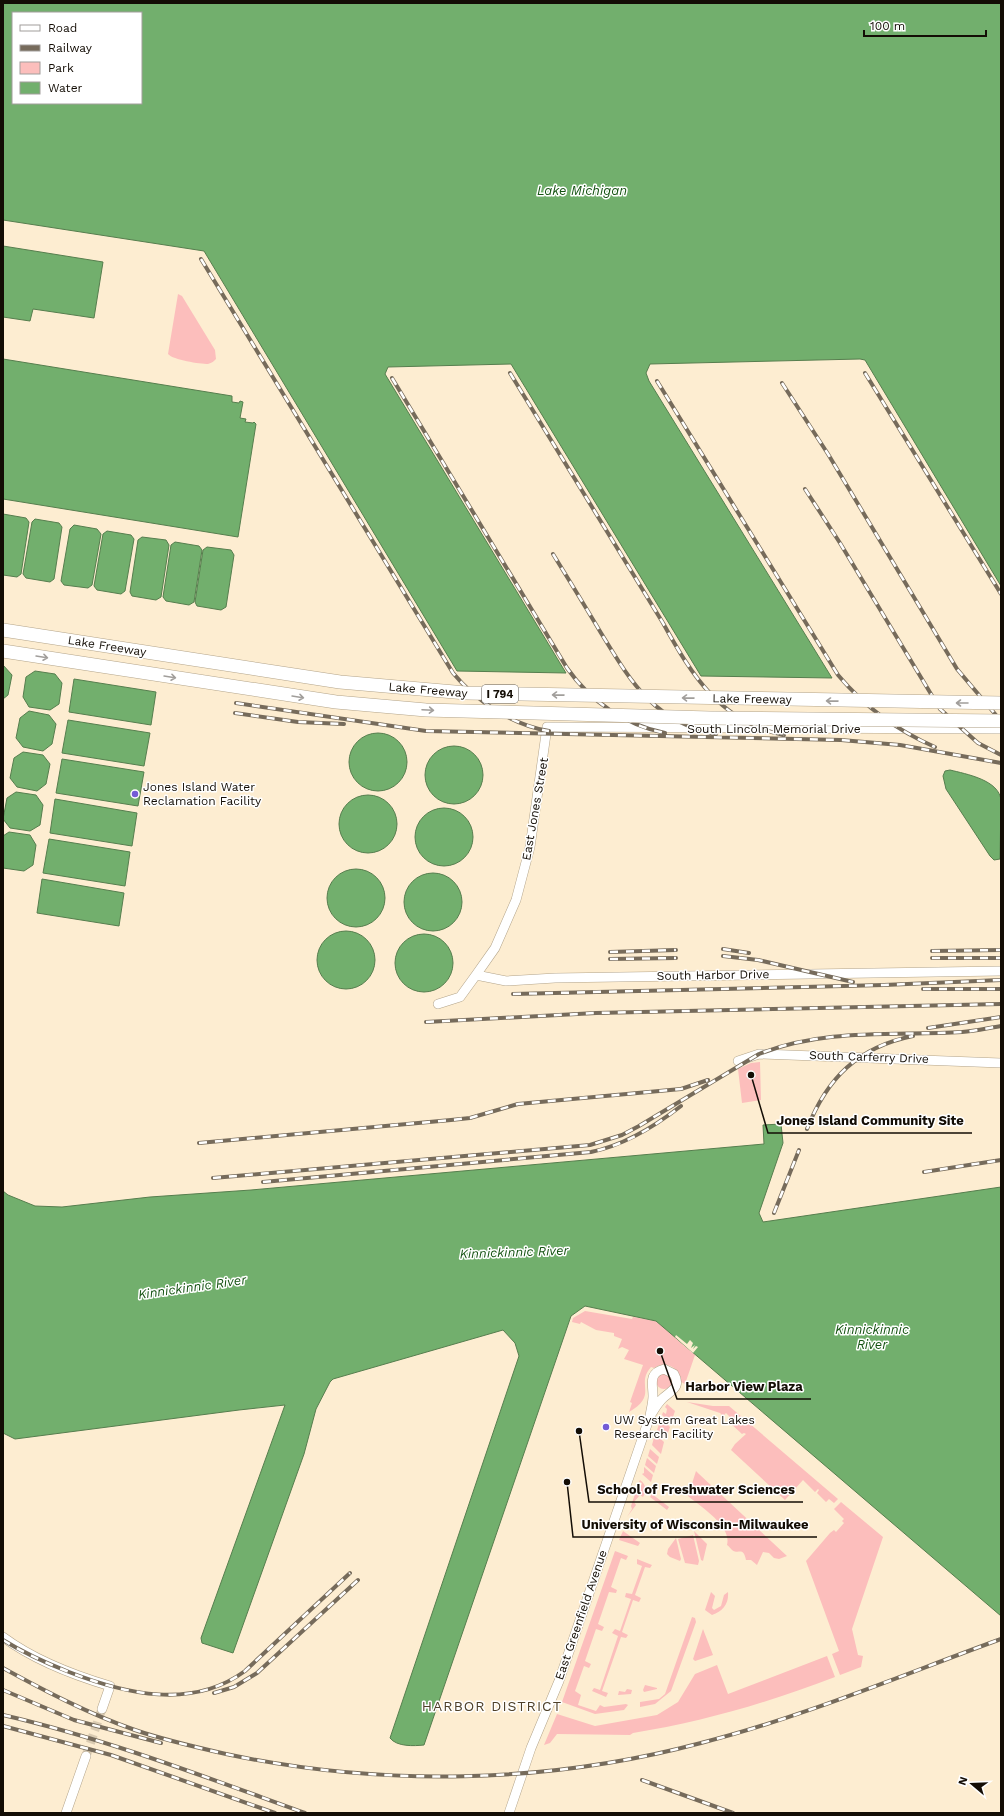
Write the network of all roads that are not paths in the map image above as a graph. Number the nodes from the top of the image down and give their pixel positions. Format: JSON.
{"nodes":[{"id":1,"x":3,"y":630,"type":"edge"},
{"id":2,"x":3,"y":651,"type":"edge"},
{"id":3,"x":1001,"y":703,"type":"edge"},
{"id":4,"x":1001,"y":721,"type":"edge"},
{"id":5,"x":547,"y":727,"type":"joint"},
{"id":6,"x":1001,"y":729,"type":"edge"},
{"id":7,"x":1001,"y":971,"type":"edge"},
{"id":8,"x":476,"y":975,"type":"junction"},
{"id":9,"x":438,"y":1004,"type":"dead end"},
{"id":10,"x":738,"y":1061,"type":"dead end"},
{"id":11,"x":1001,"y":1063,"type":"edge"},
{"id":12,"x":650,"y":1416,"type":"junction"},
{"id":13,"x":3,"y":1637,"type":"edge"},
{"id":14,"x":102,"y":1709,"type":"tunnel mouth"},
{"id":15,"x":86,"y":1756,"type":"tunnel mouth"},
{"id":16,"x":66,"y":1813,"type":"edge"},
{"id":17,"x":509,"y":1813,"type":"edge"}],
"edges":[{"from":3,"to":1,"type":"highway","name":"Lake Freeway","number":"I 794","one_way":true,"bridge":true},
{"from":2,"to":4,"type":"highway","name":"Lake Freeway","number":"I 794","one_way":true,"bridge":true},
{"from":5,"to":6,"type":"street","name":"South Lincoln Memorial Drive"},
{"from":5,"to":8,"type":"street","name":"East Jones Street"},
{"from":7,"to":8,"type":"street","name":"South Harbor Drive"},
{"from":8,"to":9,"type":"street"},
{"from":10,"to":11,"type":"street","name":"South Carferry Drive"},
{"from":12,"to":12,"type":"street","name":"East Greenfield Avenue"},
{"from":12,"to":17,"type":"street","name":"East Greenfield Avenue"},
{"from":13,"to":14,"type":"street"},
{"from":15,"to":16,"type":"street"}]}
